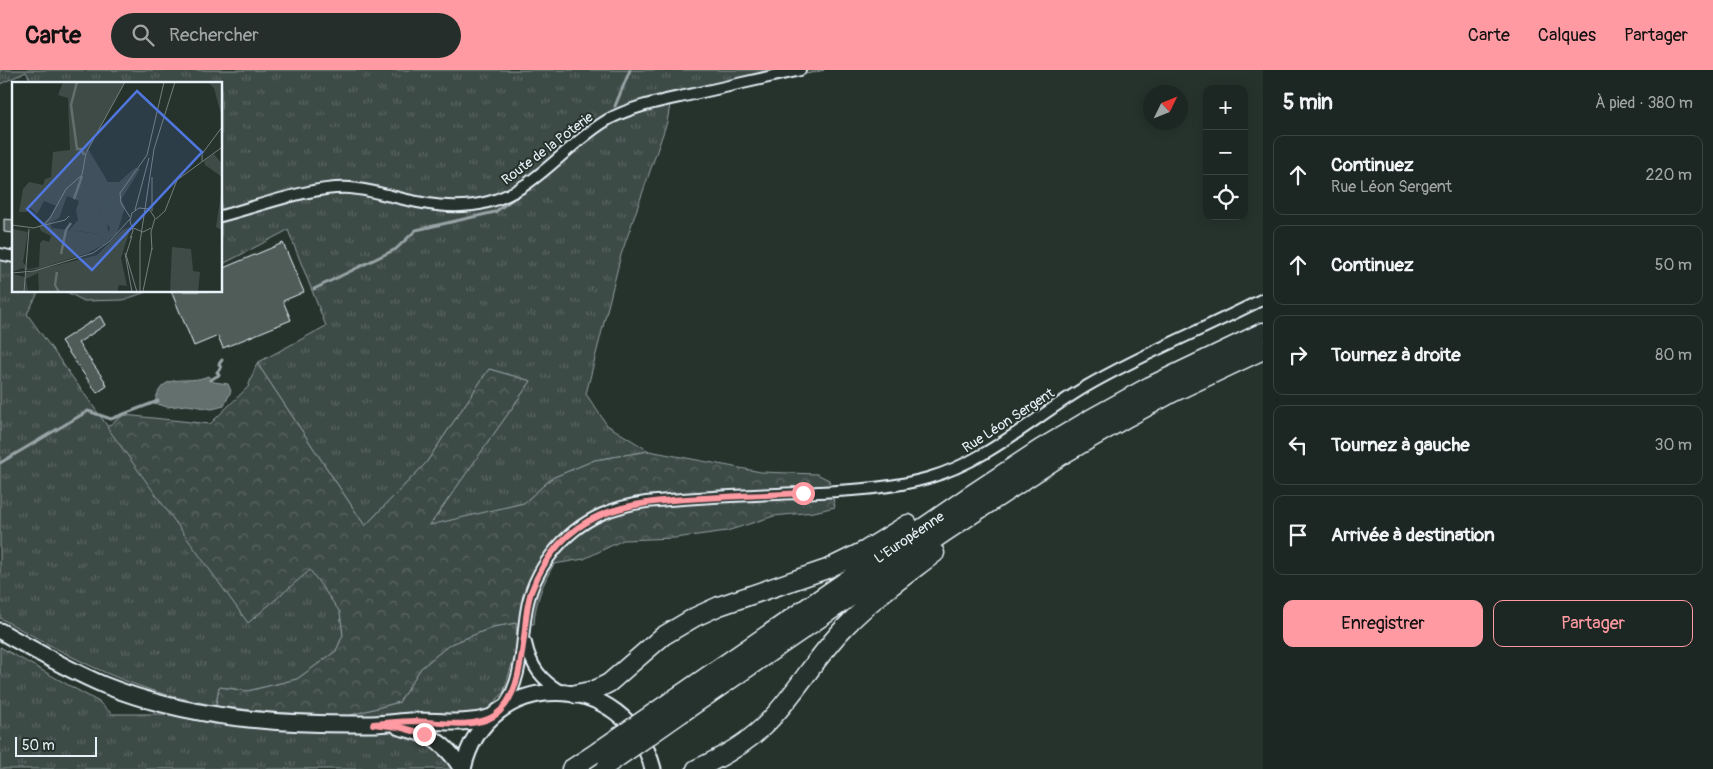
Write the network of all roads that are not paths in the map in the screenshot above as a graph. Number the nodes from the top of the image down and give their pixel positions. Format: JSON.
{"nodes":[{"id":1,"x":800,"y":70,"type":"edge"},
{"id":2,"x":222,"y":216,"type":"edge"},
{"id":3,"x":1263,"y":299,"type":"edge"},
{"id":4,"x":1263,"y":332,"type":"edge"},
{"id":5,"x":1263,"y":350,"type":"edge"},
{"id":6,"x":1066,"y":434,"type":"junction"},
{"id":7,"x":977,"y":511,"type":"junction"},
{"id":8,"x":0,"y":631,"type":"edge"},
{"id":9,"x":525,"y":635,"type":"junction"},
{"id":10,"x":569,"y":693,"type":"junction"},
{"id":11,"x":680,"y":705,"type":"junction"},
{"id":12,"x":497,"y":713,"type":"junction"},
{"id":13,"x":373,"y":724,"type":"junction"},
{"id":14,"x":601,"y":762,"type":"edge"},
{"id":15,"x":462,"y":769,"type":"edge"},
{"id":16,"x":572,"y":769,"type":"edge"},
{"id":17,"x":653,"y":769,"type":"edge"},
{"id":18,"x":696,"y":769,"type":"edge"}],
"edges":[{"from":1,"to":2,"type":"street","name":"Route de la Poterie"},
{"from":3,"to":9,"type":"street","name":"Rue Léon Sergent"},
{"from":4,"to":6,"type":"highway","name":"L'Européenne"},
{"from":5,"to":7,"type":"highway","name":"L'Européenne"},
{"from":6,"to":10,"type":"highway"},
{"from":6,"to":11,"type":"highway","name":"L'Européenne"},
{"from":7,"to":11,"type":"highway","name":"L'Européenne"},
{"from":7,"to":18,"type":"highway"},
{"from":8,"to":13,"type":"main road"},
{"from":9,"to":10,"type":"street"},
{"from":9,"to":12,"type":"street"},
{"from":10,"to":12,"type":"main road"},
{"from":10,"to":17,"type":"main road"},
{"from":11,"to":14,"type":"highway","name":"L'Européenne","bridge":true},
{"from":12,"to":13,"type":"main road"},
{"from":12,"to":15,"type":"main road"},
{"from":13,"to":15,"type":"main road"},
{"from":14,"to":16,"type":"highway","name":"L'Européenne"}]}
